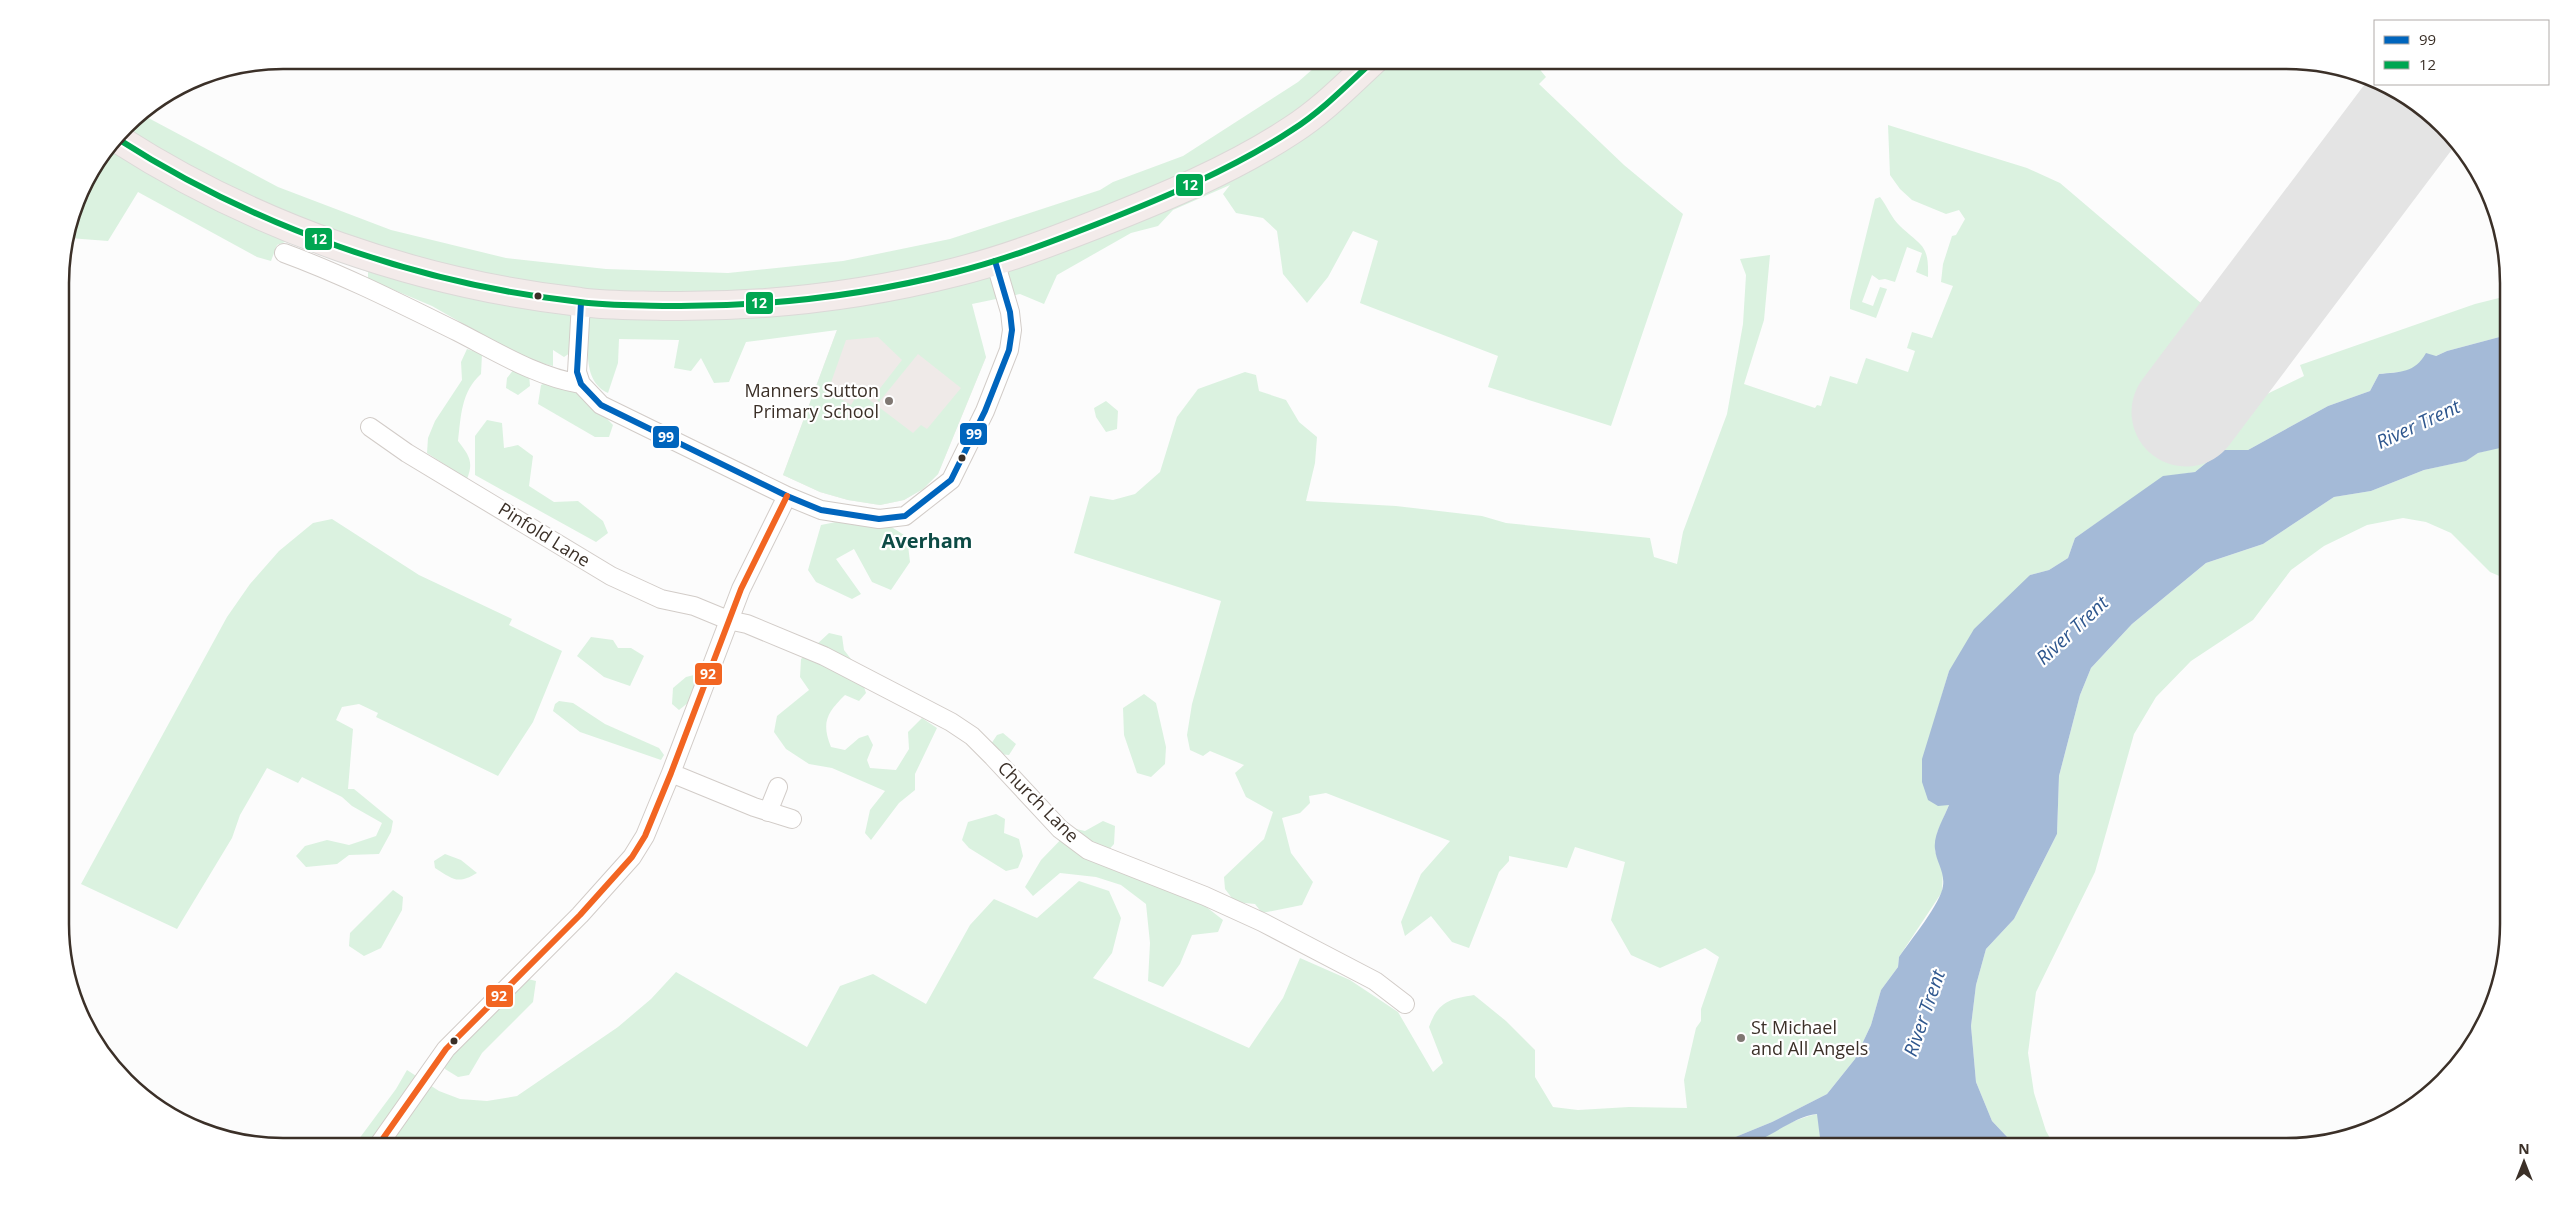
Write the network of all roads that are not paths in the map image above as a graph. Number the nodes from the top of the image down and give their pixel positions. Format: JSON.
{"nodes":[{"id":1,"x":1364,"y":69,"type":"edge"},
{"id":2,"x":122,"y":142,"type":"edge"},
{"id":3,"x":284,"y":253,"type":"dead end"},
{"id":4,"x":995,"y":261,"type":"junction"},
{"id":5,"x":581,"y":303,"type":"junction"},
{"id":6,"x":581,"y":384,"type":"junction"},
{"id":7,"x":370,"y":427,"type":"dead end"},
{"id":8,"x":787,"y":496,"type":"junction"},
{"id":9,"x":728,"y":620,"type":"junction"},
{"id":10,"x":671,"y":773,"type":"junction"},
{"id":11,"x":778,"y":787,"type":"dead end"},
{"id":12,"x":768,"y":812,"type":"junction"},
{"id":13,"x":792,"y":820,"type":"dead end"},
{"id":14,"x":1405,"y":1004,"type":"dead end"},
{"id":15,"x":383,"y":1138,"type":"edge"}],
"edges":[{"from":1,"to":4,"type":"highway"},
{"from":2,"to":5,"type":"highway"},
{"from":3,"to":6,"type":"street"},
{"from":4,"to":5,"type":"highway"},
{"from":4,"to":8,"type":"street"},
{"from":5,"to":6,"type":"street"},
{"from":6,"to":8,"type":"street"},
{"from":7,"to":9,"type":"street","name":"Pinfold Lane"},
{"from":8,"to":9,"type":"street"},
{"from":9,"to":10,"type":"street"},
{"from":9,"to":14,"type":"street","name":"Church Lane"},
{"from":10,"to":12,"type":"street"},
{"from":10,"to":15,"type":"street"},
{"from":11,"to":12,"type":"street"},
{"from":12,"to":13,"type":"street"}]}
